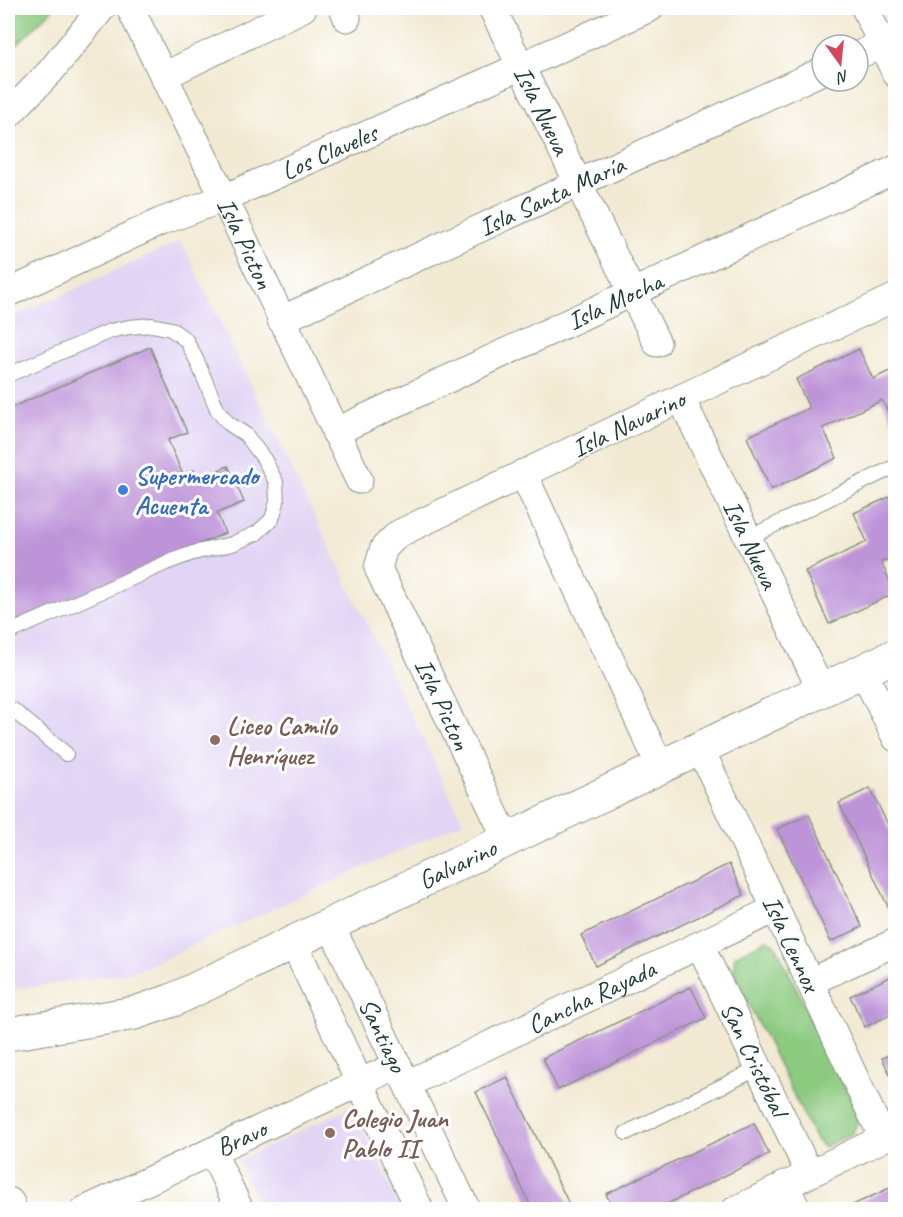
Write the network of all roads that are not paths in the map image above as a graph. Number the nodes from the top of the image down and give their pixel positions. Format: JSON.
{"nodes":[{"id":1,"x":102,"y":8,"type":"edge"},
{"id":2,"x":130,"y":8,"type":"edge"},
{"id":3,"x":303,"y":8,"type":"edge"},
{"id":4,"x":492,"y":8,"type":"edge"},
{"id":5,"x":650,"y":8,"type":"edge"},
{"id":6,"x":865,"y":8,"type":"edge"},
{"id":7,"x":867,"y":33,"type":"edge"},
{"id":8,"x":870,"y":51,"type":"edge"},
{"id":9,"x":520,"y":66,"type":"junction"},
{"id":10,"x":896,"y":74,"type":"edge"},
{"id":11,"x":164,"y":76,"type":"junction"},
{"id":12,"x":810,"y":77,"type":"edge"},
{"id":13,"x":8,"y":115,"type":"edge"},
{"id":14,"x":896,"y":169,"type":"edge"},
{"id":15,"x":579,"y":183,"type":"junction"},
{"id":16,"x":224,"y":198,"type":"junction"},
{"id":17,"x":8,"y":293,"type":"edge"},
{"id":18,"x":632,"y":293,"type":"junction"},
{"id":19,"x":896,"y":297,"type":"edge"},
{"id":20,"x":281,"y":320,"type":"junction"},
{"id":21,"x":657,"y":342,"type":"dead end"},
{"id":22,"x":8,"y":375,"type":"edge"},
{"id":23,"x":681,"y":398,"type":"junction"},
{"id":24,"x":335,"y":432,"type":"junction"},
{"id":25,"x":896,"y":466,"type":"edge"},
{"id":26,"x":523,"y":473,"type":"junction"},
{"id":27,"x":358,"y":480,"type":"dead end"},
{"id":28,"x":748,"y":538,"type":"junction"},
{"id":29,"x":378,"y":568,"type":"joint"},
{"id":30,"x":8,"y":633,"type":"edge"},
{"id":31,"x":896,"y":656,"type":"edge"},
{"id":32,"x":863,"y":671,"type":"junction"},
{"id":33,"x":821,"y":690,"type":"junction"},
{"id":34,"x":8,"y":710,"type":"edge"},
{"id":35,"x":896,"y":738,"type":"edge"},
{"id":36,"x":700,"y":748,"type":"junction"},
{"id":37,"x":66,"y":754,"type":"dead end"},
{"id":38,"x":661,"y":768,"type":"junction"},
{"id":39,"x":507,"y":840,"type":"junction"},
{"id":40,"x":776,"y":909,"type":"junction"},
{"id":41,"x":330,"y":924,"type":"junction"},
{"id":42,"x":293,"y":942,"type":"junction"},
{"id":43,"x":896,"y":942,"type":"edge"},
{"id":44,"x":700,"y":945,"type":"junction"},
{"id":45,"x":810,"y":982,"type":"junction"},
{"id":46,"x":8,"y":1034,"type":"edge"},
{"id":47,"x":759,"y":1068,"type":"junction"},
{"id":48,"x":402,"y":1075,"type":"junction"},
{"id":49,"x":359,"y":1083,"type":"junction"},
{"id":50,"x":626,"y":1133,"type":"dead end"},
{"id":51,"x":889,"y":1135,"type":"edge"},
{"id":52,"x":212,"y":1151,"type":"junction"},
{"id":53,"x":797,"y":1179,"type":"junction"},
{"id":54,"x":8,"y":1204,"type":"edge"},
{"id":55,"x":10,"y":1209,"type":"edge"},
{"id":56,"x":85,"y":1209,"type":"edge"},
{"id":57,"x":240,"y":1209,"type":"edge"},
{"id":58,"x":420,"y":1209,"type":"edge"},
{"id":59,"x":467,"y":1209,"type":"edge"},
{"id":60,"x":735,"y":1209,"type":"edge"},
{"id":61,"x":797,"y":1209,"type":"edge"}],
"edges":[{"from":1,"to":13,"type":"street"},
{"from":2,"to":11,"type":"street","name":"Isla Picton"},
{"from":3,"to":11,"type":"street"},
{"from":4,"to":9,"type":"street","name":"Isla Nueva"},
{"from":5,"to":9,"type":"street","name":"Los Claveles"},
{"from":6,"to":7,"type":"street"},
{"from":8,"to":10,"type":"street"},
{"from":9,"to":15,"type":"street","name":"Isla Nueva"},
{"from":9,"to":16,"type":"street","name":"Los Claveles"},
{"from":11,"to":16,"type":"street","name":"Isla Picton"},
{"from":12,"to":15,"type":"street","name":"Isla Santa María"},
{"from":14,"to":18,"type":"street","name":"Isla Mocha"},
{"from":15,"to":18,"type":"street","name":"Isla Nueva"},
{"from":15,"to":20,"type":"street","name":"Isla Santa María"},
{"from":16,"to":17,"type":"street","name":"Los Claveles"},
{"from":16,"to":20,"type":"street","name":"Isla Picton"},
{"from":18,"to":21,"type":"street","name":"Isla Nueva"},
{"from":18,"to":24,"type":"street","name":"Isla Mocha"},
{"from":19,"to":23,"type":"street","name":"Isla Navarino"},
{"from":20,"to":24,"type":"street","name":"Isla Picton"},
{"from":22,"to":30,"type":"lane"},
{"from":23,"to":26,"type":"street","name":"Isla Navarino"},
{"from":23,"to":28,"type":"street","name":"Isla Nueva"},
{"from":24,"to":27,"type":"street","name":"Isla Picton"},
{"from":25,"to":28,"type":"lane"},
{"from":26,"to":29,"type":"street","name":"Isla Navarino"},
{"from":26,"to":38,"type":"street"},
{"from":28,"to":33,"type":"street","name":"Isla Nueva"},
{"from":29,"to":39,"type":"street","name":"Isla Picton"},
{"from":31,"to":32,"type":"main road","name":"Galvarino"},
{"from":32,"to":33,"type":"main road","name":"Galvarino"},
{"from":32,"to":35,"type":"street"},
{"from":33,"to":36,"type":"main road","name":"Galvarino"},
{"from":34,"to":37,"type":"lane"},
{"from":36,"to":38,"type":"main road","name":"Galvarino"},
{"from":36,"to":40,"type":"street","name":"Isla Lennox"},
{"from":38,"to":39,"type":"main road","name":"Galvarino"},
{"from":39,"to":41,"type":"main road","name":"Galvarino"},
{"from":40,"to":44,"type":"street","name":"Cancha Rayada"},
{"from":40,"to":45,"type":"street","name":"Isla Lennox"},
{"from":41,"to":42,"type":"main road","name":"Galvarino"},
{"from":41,"to":48,"type":"street","name":"Santiago"},
{"from":42,"to":46,"type":"main road","name":"Galvarino"},
{"from":42,"to":49,"type":"street","name":"Santiago"},
{"from":43,"to":45,"type":"street"},
{"from":44,"to":47,"type":"street","name":"San Cristóbal"},
{"from":44,"to":48,"type":"street","name":"Cancha Rayada"},
{"from":45,"to":51,"type":"street","name":"Isla Lennox"},
{"from":47,"to":50,"type":"lane"},
{"from":47,"to":53,"type":"street","name":"San Cristóbal"},
{"from":48,"to":49,"type":"street","name":"Bravo"},
{"from":48,"to":59,"type":"street","name":"Santiago"},
{"from":49,"to":52,"type":"street","name":"Bravo"},
{"from":49,"to":58,"type":"street","name":"Santiago"},
{"from":51,"to":53,"type":"street"},
{"from":52,"to":56,"type":"street","name":"Bravo"},
{"from":52,"to":57,"type":"street"},
{"from":53,"to":60,"type":"street"},
{"from":53,"to":61,"type":"street","name":"San Cristóbal"},
{"from":54,"to":55,"type":"main road"}]}
